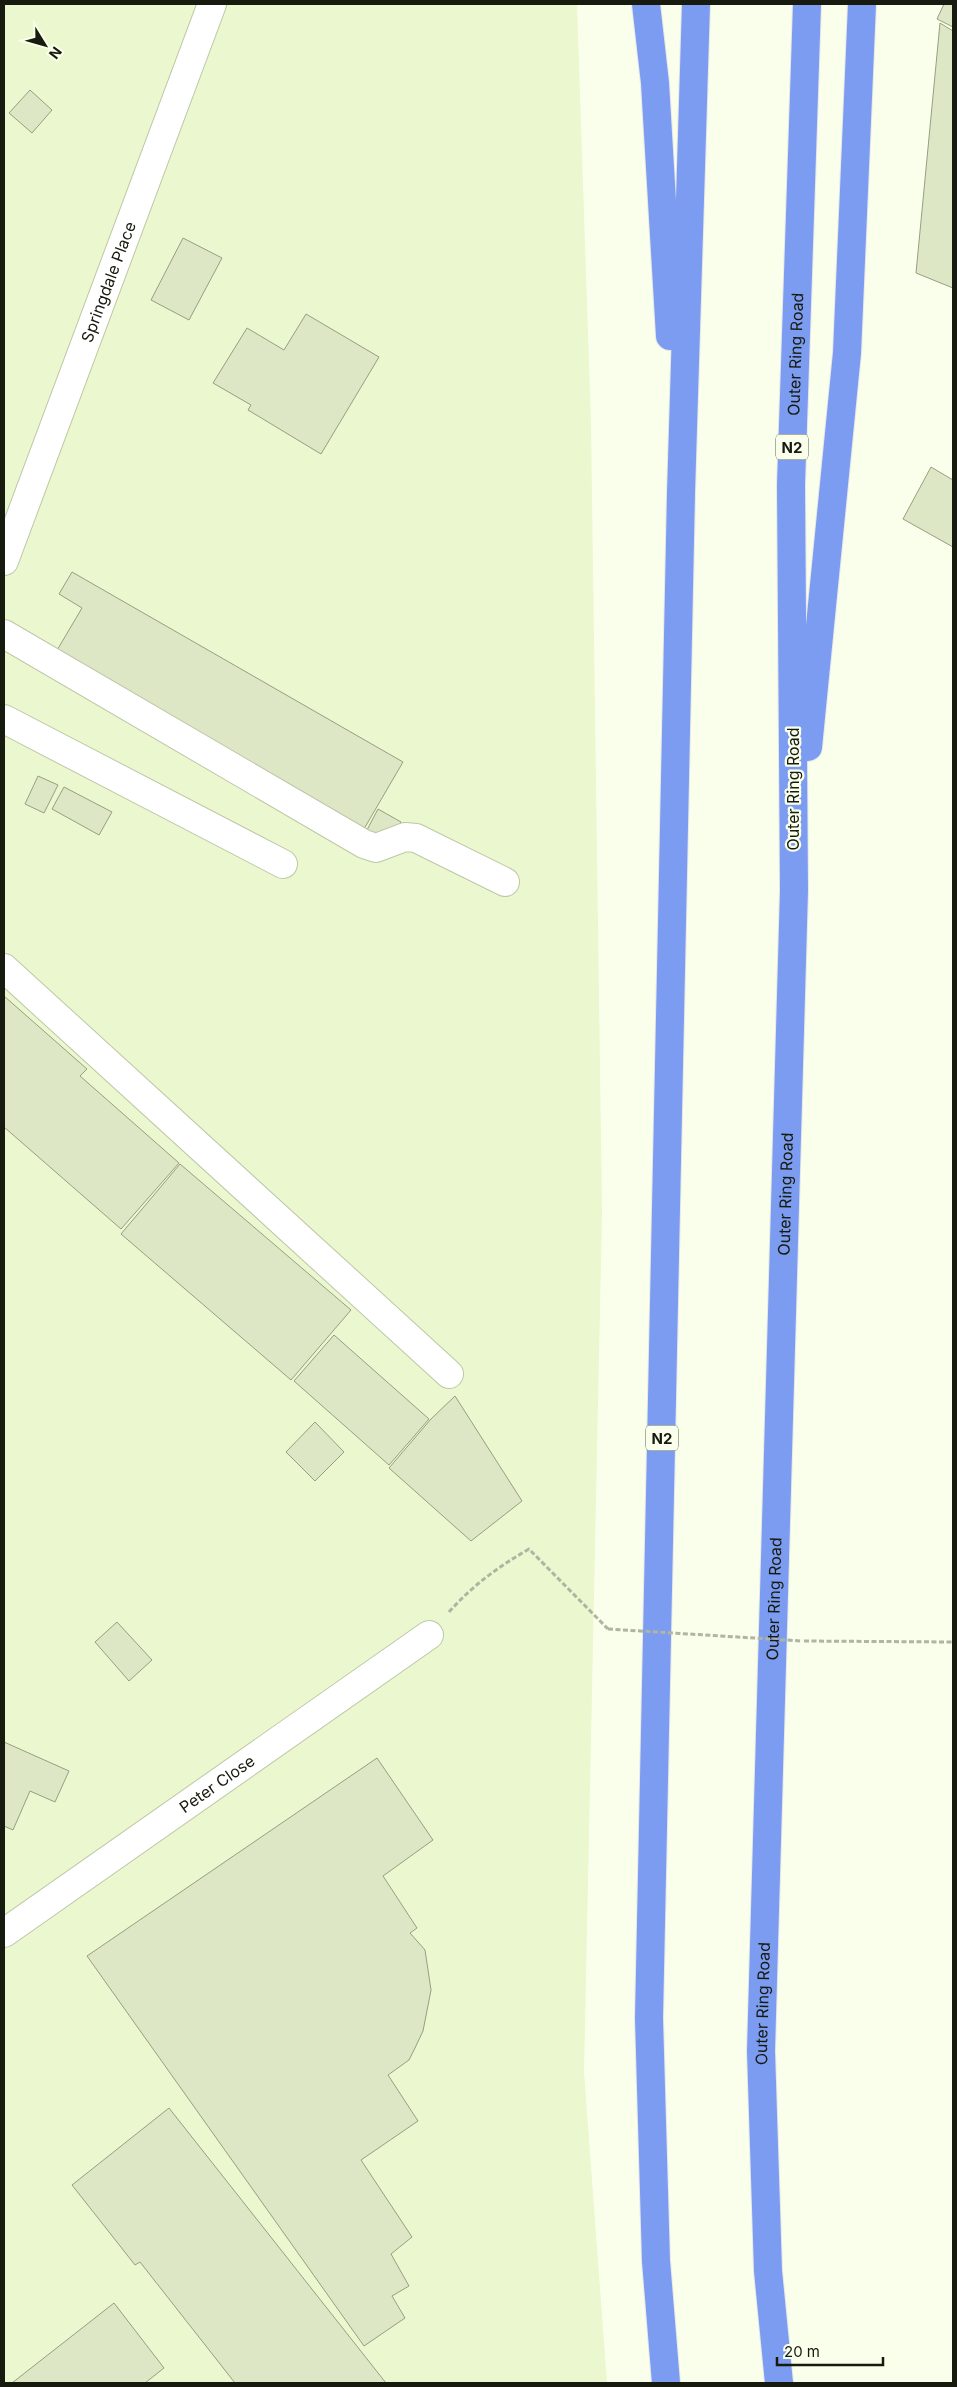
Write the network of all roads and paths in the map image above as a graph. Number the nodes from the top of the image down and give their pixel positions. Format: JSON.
{"nodes":[{"id":1,"x":212,"y":4,"type":"edge"},
{"id":2,"x":646,"y":4,"type":"edge"},
{"id":3,"x":656,"y":4,"type":"edge"},
{"id":4,"x":696,"y":4,"type":"edge"},
{"id":5,"x":807,"y":4,"type":"edge"},
{"id":6,"x":862,"y":4,"type":"edge"},
{"id":7,"x":654,"y":83,"type":"junction"},
{"id":8,"x":680,"y":493,"type":"junction"},
{"id":9,"x":4,"y":561,"type":"edge"},
{"id":10,"x":4,"y":634,"type":"edge"},
{"id":11,"x":4,"y":719,"type":"edge"},
{"id":12,"x":283,"y":864,"type":"dead end"},
{"id":13,"x":505,"y":882,"type":"dead end"},
{"id":14,"x":794,"y":890,"type":"junction"},
{"id":15,"x":4,"y":968,"type":"edge"},
{"id":16,"x":449,"y":1374,"type":"dead end"},
{"id":17,"x":429,"y":1635,"type":"joint"},
{"id":18,"x":953,"y":1642,"type":"edge"},
{"id":19,"x":4,"y":1932,"type":"edge"},
{"id":20,"x":666,"y":2383,"type":"edge"},
{"id":21,"x":779,"y":2383,"type":"edge"}],
"edges":[{"from":1,"to":9,"type":"lane","name":"Springdale Place"},
{"from":2,"to":7,"type":"highway"},
{"from":3,"to":7,"type":"highway"},
{"from":4,"to":8,"type":"highway","number":"N2"},
{"from":5,"to":14,"type":"highway","name":"Outer Ring Road","number":"N2"},
{"from":6,"to":14,"type":"highway"},
{"from":7,"to":8,"type":"highway"},
{"from":8,"to":20,"type":"highway","number":"N2"},
{"from":10,"to":13,"type":"lane"},
{"from":11,"to":12,"type":"lane"},
{"from":14,"to":21,"type":"highway","name":"Outer Ring Road","number":"N2"},
{"from":15,"to":16,"type":"lane"},
{"from":17,"to":18,"type":"path","bridge":true},
{"from":17,"to":19,"type":"lane","name":"Peter Close"}]}
